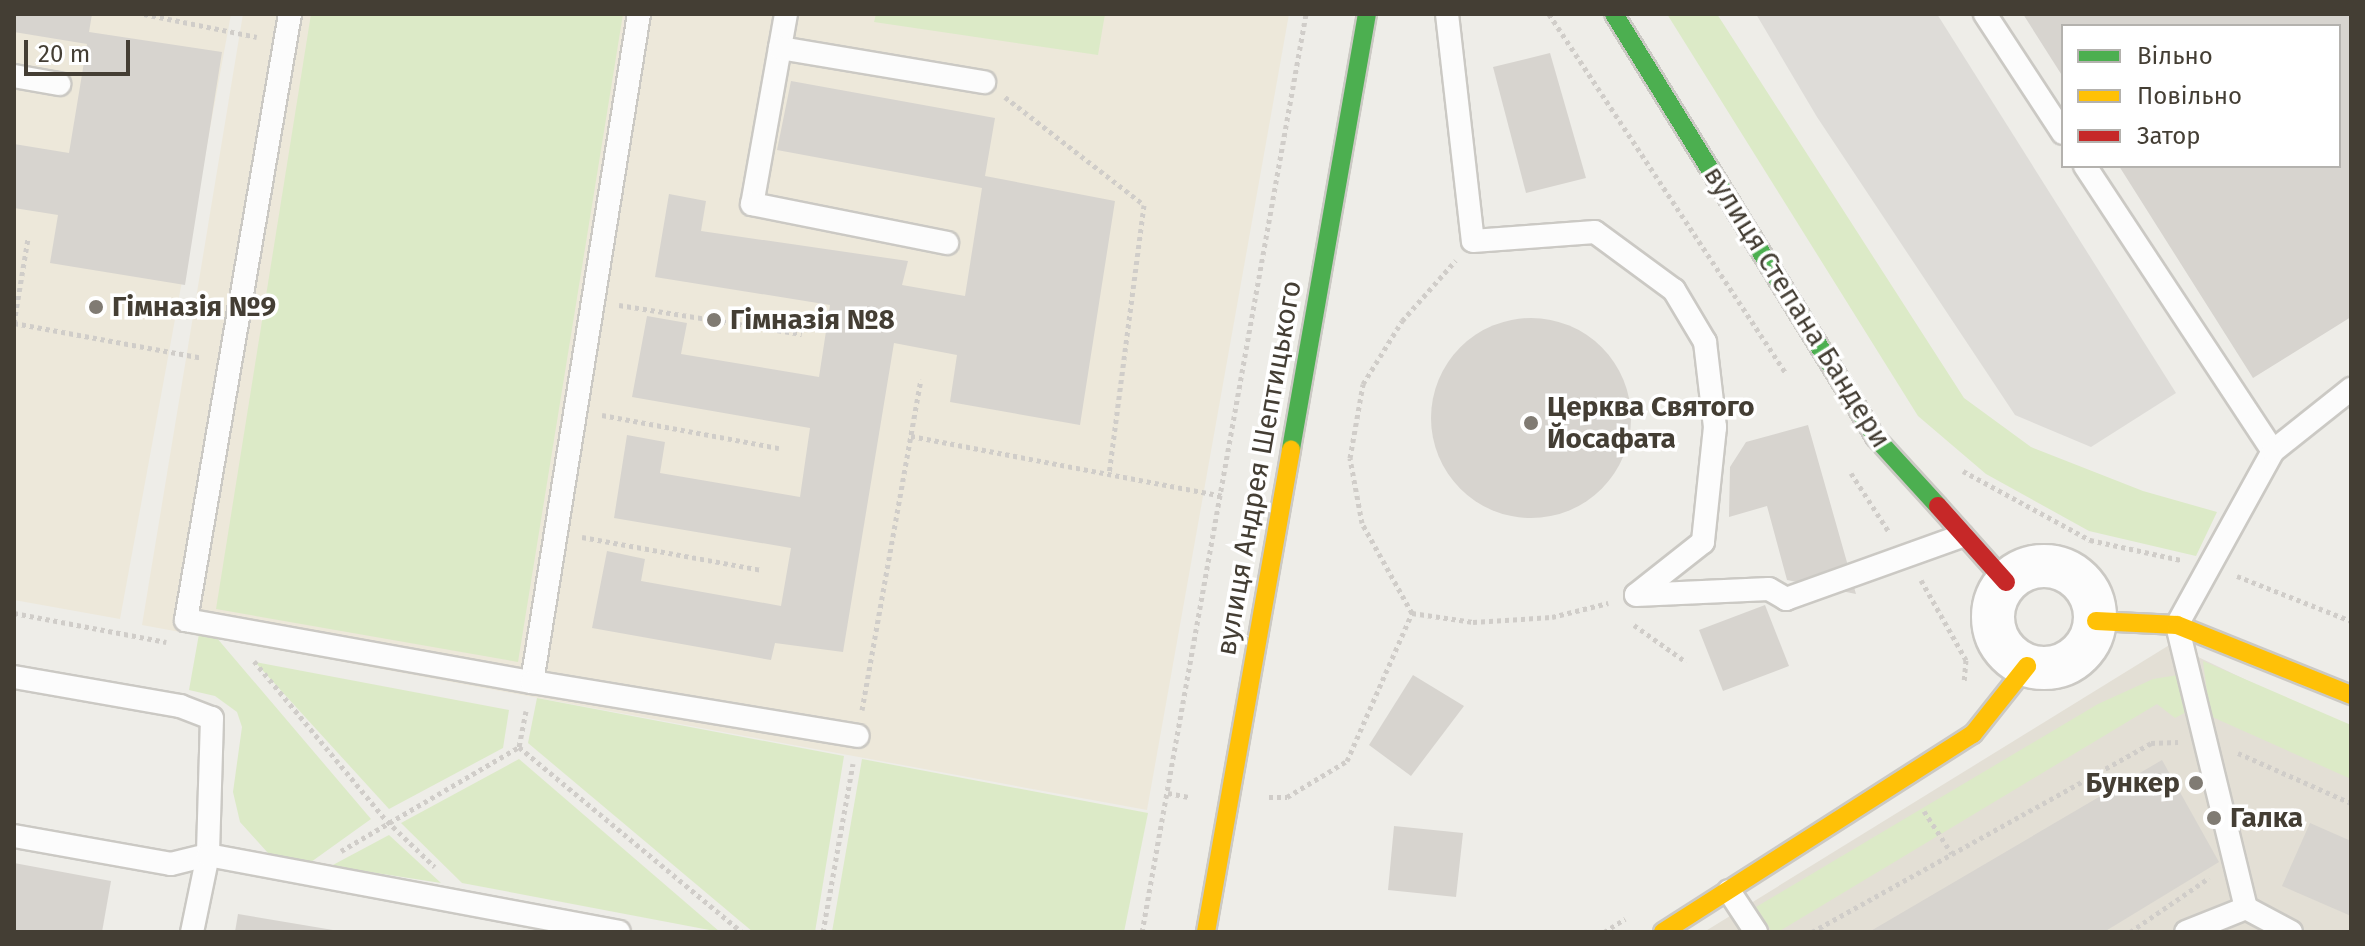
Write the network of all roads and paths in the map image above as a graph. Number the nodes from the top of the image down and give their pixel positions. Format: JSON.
{"nodes":[{"id":1,"x":144,"y":14,"type":"edge"},
{"id":2,"x":290,"y":14,"type":"edge"},
{"id":3,"x":639,"y":14,"type":"edge"},
{"id":4,"x":786,"y":14,"type":"edge"},
{"id":5,"x":1306,"y":14,"type":"edge"},
{"id":6,"x":1367,"y":14,"type":"edge"},
{"id":7,"x":1447,"y":14,"type":"edge"},
{"id":8,"x":1549,"y":14,"type":"edge"},
{"id":9,"x":1614,"y":14,"type":"edge"},
{"id":10,"x":1985,"y":14,"type":"edge"},
{"id":11,"x":780,"y":48,"type":"junction"},
{"id":12,"x":258,"y":53,"type":"dead end"},
{"id":13,"x":14,"y":76,"type":"edge"},
{"id":14,"x":984,"y":82,"type":"joint"},
{"id":15,"x":59,"y":84,"type":"dead end"},
{"id":16,"x":2061,"y":130,"type":"edge"},
{"id":17,"x":2086,"y":168,"type":"edge"},
{"id":18,"x":28,"y":238,"type":"dead end"},
{"id":19,"x":1473,"y":241,"type":"junction"},
{"id":20,"x":947,"y":243,"type":"dead end"},
{"id":21,"x":594,"y":301,"type":"junction"},
{"id":22,"x":14,"y":324,"type":"edge"},
{"id":23,"x":802,"y":334,"type":"dead end"},
{"id":24,"x":209,"y":343,"type":"dead end"},
{"id":25,"x":921,"y":379,"type":"dead end"},
{"id":26,"x":1795,"y":388,"type":"dead end"},
{"id":27,"x":2351,"y":389,"type":"edge"},
{"id":28,"x":577,"y":411,"type":"junction"},
{"id":29,"x":911,"y":436,"type":"junction"},
{"id":30,"x":779,"y":448,"type":"dead end"},
{"id":31,"x":2273,"y":451,"type":"junction"},
{"id":32,"x":1958,"y":466,"type":"dead end"},
{"id":33,"x":1848,"y":469,"type":"dead end"},
{"id":34,"x":1109,"y":474,"type":"junction"},
{"id":35,"x":1224,"y":496,"type":"junction"},
{"id":36,"x":558,"y":532,"type":"junction"},
{"id":37,"x":1962,"y":536,"type":"junction"},
{"id":38,"x":1905,"y":557,"type":"junction"},
{"id":39,"x":2212,"y":567,"type":"junction"},
{"id":40,"x":761,"y":570,"type":"dead end"},
{"id":41,"x":2006,"y":582,"type":"junction"},
{"id":42,"x":1636,"y":595,"type":"junction"},
{"id":43,"x":1604,"y":604,"type":"junction"},
{"id":44,"x":1616,"y":612,"type":"dead end"},
{"id":45,"x":14,"y":613,"type":"edge"},
{"id":46,"x":1412,"y":613,"type":"junction"},
{"id":47,"x":1627,"y":620,"type":"dead end"},
{"id":48,"x":2096,"y":621,"type":"junction"},
{"id":49,"x":2351,"y":621,"type":"edge"},
{"id":50,"x":2177,"y":625,"type":"junction"},
{"id":51,"x":226,"y":627,"type":"junction"},
{"id":52,"x":182,"y":645,"type":"dead end"},
{"id":53,"x":1686,"y":662,"type":"dead end"},
{"id":54,"x":2027,"y":666,"type":"junction"},
{"id":55,"x":14,"y":677,"type":"edge"},
{"id":56,"x":532,"y":682,"type":"junction"},
{"id":57,"x":1963,"y":695,"type":"dead end"},
{"id":58,"x":2351,"y":695,"type":"edge"},
{"id":59,"x":858,"y":736,"type":"junction"},
{"id":60,"x":2209,"y":741,"type":"junction"},
{"id":61,"x":519,"y":747,"type":"junction"},
{"id":62,"x":1168,"y":793,"type":"junction"},
{"id":63,"x":1259,"y":797,"type":"dead end"},
{"id":64,"x":1198,"y":799,"type":"dead end"},
{"id":65,"x":2351,"y":803,"type":"edge"},
{"id":66,"x":1920,"y":806,"type":"dead end"},
{"id":67,"x":387,"y":821,"type":"junction"},
{"id":68,"x":14,"y":836,"type":"edge"},
{"id":69,"x":1952,"y":854,"type":"junction"},
{"id":70,"x":208,"y":855,"type":"junction"},
{"id":71,"x":2236,"y":860,"type":"junction"},
{"id":72,"x":304,"y":876,"type":"junction"},
{"id":73,"x":1729,"y":891,"type":"junction"},
{"id":74,"x":477,"y":906,"type":"junction"},
{"id":75,"x":2246,"y":908,"type":"junction"},
{"id":76,"x":1631,"y":915,"type":"dead end"},
{"id":77,"x":192,"y":932,"type":"edge"},
{"id":78,"x":619,"y":932,"type":"edge"},
{"id":79,"x":742,"y":932,"type":"edge"},
{"id":80,"x":823,"y":932,"type":"edge"},
{"id":81,"x":1142,"y":932,"type":"edge"},
{"id":82,"x":1206,"y":932,"type":"edge"},
{"id":83,"x":1604,"y":932,"type":"edge"},
{"id":84,"x":1663,"y":932,"type":"edge"},
{"id":85,"x":1756,"y":932,"type":"edge"},
{"id":86,"x":1812,"y":932,"type":"edge"},
{"id":87,"x":2130,"y":932,"type":"edge"},
{"id":88,"x":2186,"y":932,"type":"edge"},
{"id":89,"x":2291,"y":932,"type":"edge"}],
"edges":[{"from":1,"to":12,"type":"path"},
{"from":2,"to":51,"type":"lane"},
{"from":3,"to":21,"type":"lane"},
{"from":4,"to":11,"type":"lane"},
{"from":5,"to":35,"type":"path"},
{"from":6,"to":82,"type":"street","name":"вулиця Андрея Шептицького"},
{"from":7,"to":19,"type":"lane"},
{"from":8,"to":26,"type":"path"},
{"from":9,"to":37,"type":"street","name":"вулиця Степана Бандери"},
{"from":10,"to":16,"type":"lane"},
{"from":11,"to":14,"type":"lane"},
{"from":11,"to":20,"type":"lane"},
{"from":13,"to":15,"type":"lane"},
{"from":14,"to":34,"type":"path"},
{"from":17,"to":31,"type":"lane"},
{"from":18,"to":22,"type":"path"},
{"from":19,"to":42,"type":"lane"},
{"from":19,"to":46,"type":"path"},
{"from":21,"to":23,"type":"path"},
{"from":21,"to":28,"type":"lane"},
{"from":22,"to":24,"type":"path"},
{"from":25,"to":29,"type":"path"},
{"from":27,"to":31,"type":"lane"},
{"from":28,"to":30,"type":"path"},
{"from":28,"to":36,"type":"lane"},
{"from":29,"to":34,"type":"path"},
{"from":29,"to":59,"type":"path"},
{"from":31,"to":39,"type":"lane"},
{"from":32,"to":39,"type":"path"},
{"from":33,"to":38,"type":"path"},
{"from":34,"to":35,"type":"path"},
{"from":35,"to":62,"type":"path"},
{"from":36,"to":40,"type":"path"},
{"from":36,"to":56,"type":"lane"},
{"from":37,"to":38,"type":"lane"},
{"from":37,"to":41,"type":"street","name":"вулиця Степана Бандери"},
{"from":38,"to":42,"type":"lane"},
{"from":38,"to":57,"type":"path"},
{"from":39,"to":49,"type":"path"},
{"from":39,"to":50,"type":"lane"},
{"from":41,"to":48,"type":"street"},
{"from":41,"to":54,"type":"street"},
{"from":42,"to":43,"type":"path"},
{"from":43,"to":44,"type":"path"},
{"from":43,"to":46,"type":"path"},
{"from":45,"to":52,"type":"path"},
{"from":46,"to":63,"type":"path"},
{"from":47,"to":53,"type":"path"},
{"from":48,"to":50,"type":"street"},
{"from":48,"to":54,"type":"street"},
{"from":50,"to":58,"type":"street"},
{"from":50,"to":60,"type":"lane"},
{"from":51,"to":56,"type":"lane"},
{"from":51,"to":67,"type":"path"},
{"from":54,"to":73,"type":"street"},
{"from":55,"to":70,"type":"lane"},
{"from":56,"to":59,"type":"lane"},
{"from":56,"to":61,"type":"path"},
{"from":59,"to":80,"type":"path"},
{"from":60,"to":65,"type":"path"},
{"from":60,"to":69,"type":"path"},
{"from":60,"to":71,"type":"lane"},
{"from":61,"to":67,"type":"path"},
{"from":61,"to":79,"type":"path"},
{"from":62,"to":64,"type":"path"},
{"from":62,"to":81,"type":"path"},
{"from":66,"to":69,"type":"path"},
{"from":67,"to":72,"type":"path"},
{"from":67,"to":74,"type":"path"},
{"from":68,"to":70,"type":"lane"},
{"from":69,"to":86,"type":"path"},
{"from":70,"to":72,"type":"lane"},
{"from":70,"to":77,"type":"lane"},
{"from":71,"to":75,"type":"lane"},
{"from":71,"to":87,"type":"path"},
{"from":72,"to":74,"type":"lane"},
{"from":73,"to":84,"type":"street"},
{"from":73,"to":85,"type":"lane"},
{"from":74,"to":78,"type":"lane"},
{"from":75,"to":88,"type":"lane"},
{"from":75,"to":89,"type":"lane"},
{"from":76,"to":83,"type":"path"}]}
